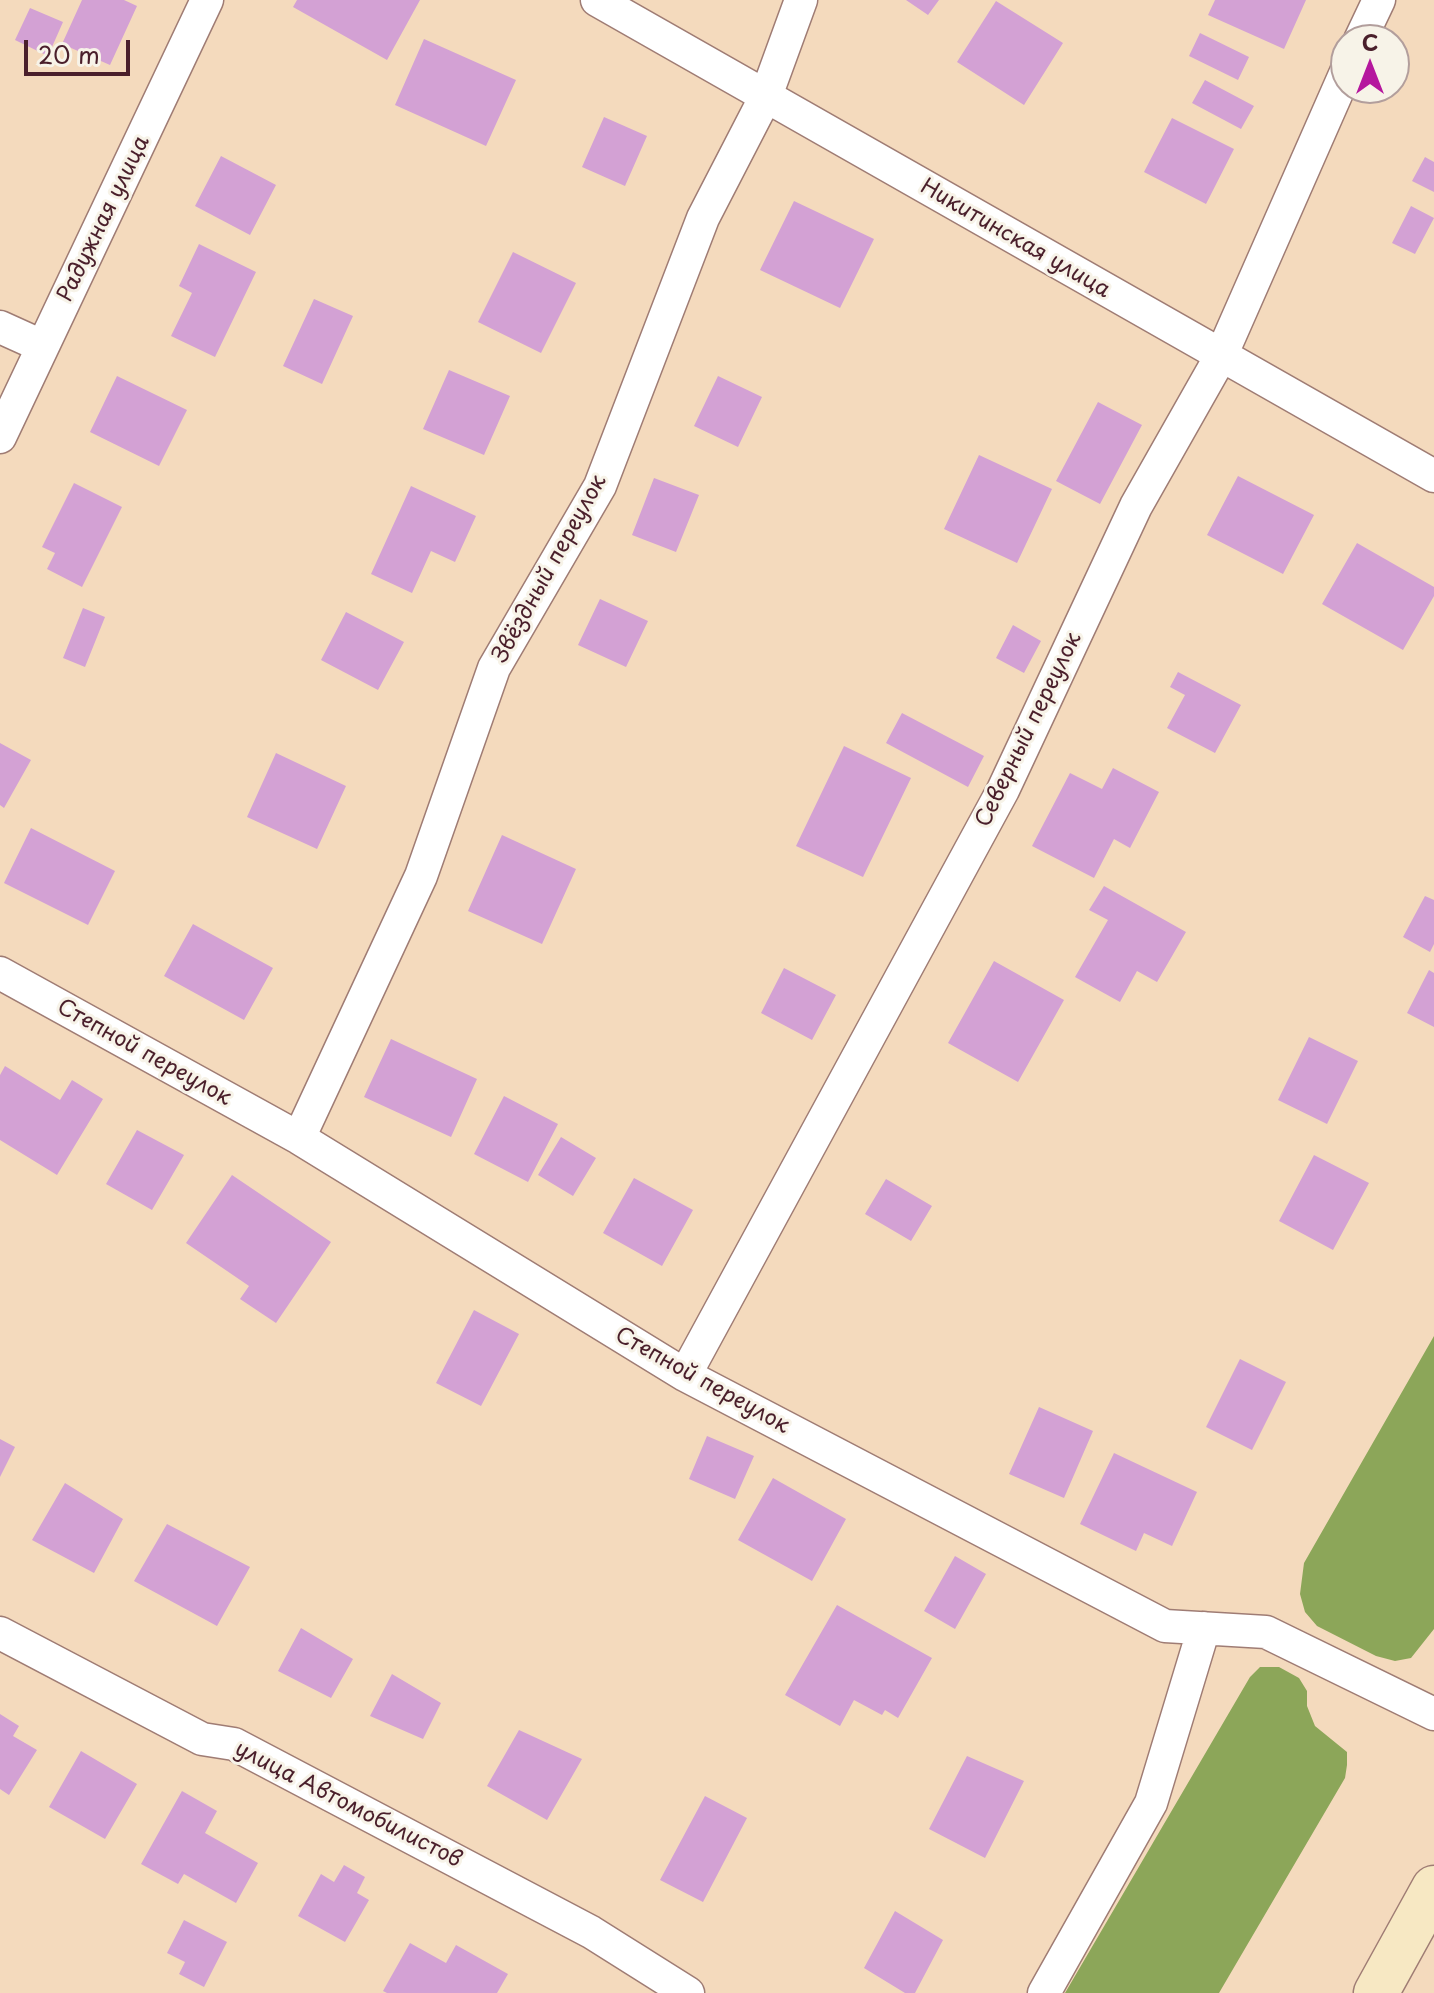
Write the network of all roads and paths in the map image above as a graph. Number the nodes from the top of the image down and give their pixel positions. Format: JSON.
{"nodes":[{"id":1,"x":207,"y":0,"type":"edge"},
{"id":2,"x":597,"y":0,"type":"edge"},
{"id":3,"x":801,"y":0,"type":"edge"},
{"id":4,"x":1379,"y":0,"type":"edge"},
{"id":5,"x":1368,"y":24,"type":"edge"},
{"id":6,"x":766,"y":96,"type":"junction"},
{"id":7,"x":1332,"y":104,"type":"edge"},
{"id":8,"x":0,"y":327,"type":"edge"},
{"id":9,"x":42,"y":346,"type":"junction"},
{"id":10,"x":1221,"y":356,"type":"junction"},
{"id":11,"x":0,"y":437,"type":"edge"},
{"id":12,"x":1434,"y":476,"type":"edge"},
{"id":13,"x":0,"y":973,"type":"edge"},
{"id":14,"x":299,"y":1138,"type":"junction"},
{"id":15,"x":685,"y":1375,"type":"junction"},
{"id":16,"x":1204,"y":1628,"type":"junction"},
{"id":17,"x":0,"y":1633,"type":"edge"},
{"id":18,"x":1434,"y":1714,"type":"edge"},
{"id":19,"x":1434,"y":1888,"type":"edge"},
{"id":20,"x":688,"y":1993,"type":"edge"},
{"id":21,"x":1044,"y":1993,"type":"edge"},
{"id":22,"x":1376,"y":1993,"type":"edge"}],
"edges":[{"from":1,"to":9,"type":"street","name":"Радужная улица"},
{"from":2,"to":6,"type":"street","name":"Никитинская улица"},
{"from":3,"to":6,"type":"street","name":"Звёздный переулок"},
{"from":4,"to":5,"type":"street"},
{"from":6,"to":10,"type":"street","name":"Никитинская улица"},
{"from":6,"to":14,"type":"street","name":"Звёздный переулок"},
{"from":7,"to":10,"type":"street","name":"Северный переулок"},
{"from":8,"to":9,"type":"street"},
{"from":9,"to":11,"type":"street","name":"Радужная улица"},
{"from":10,"to":12,"type":"street","name":"Никитинская улица"},
{"from":10,"to":15,"type":"street","name":"Северный переулок"},
{"from":13,"to":14,"type":"street","name":"Степной переулок"},
{"from":14,"to":15,"type":"street","name":"Степной переулок"},
{"from":15,"to":16,"type":"street","name":"Степной переулок"},
{"from":16,"to":18,"type":"street","name":"Степной переулок"},
{"from":16,"to":21,"type":"street"},
{"from":17,"to":20,"type":"street","name":"улица Автомобилистов"},
{"from":19,"to":22,"type":"main road"}]}
